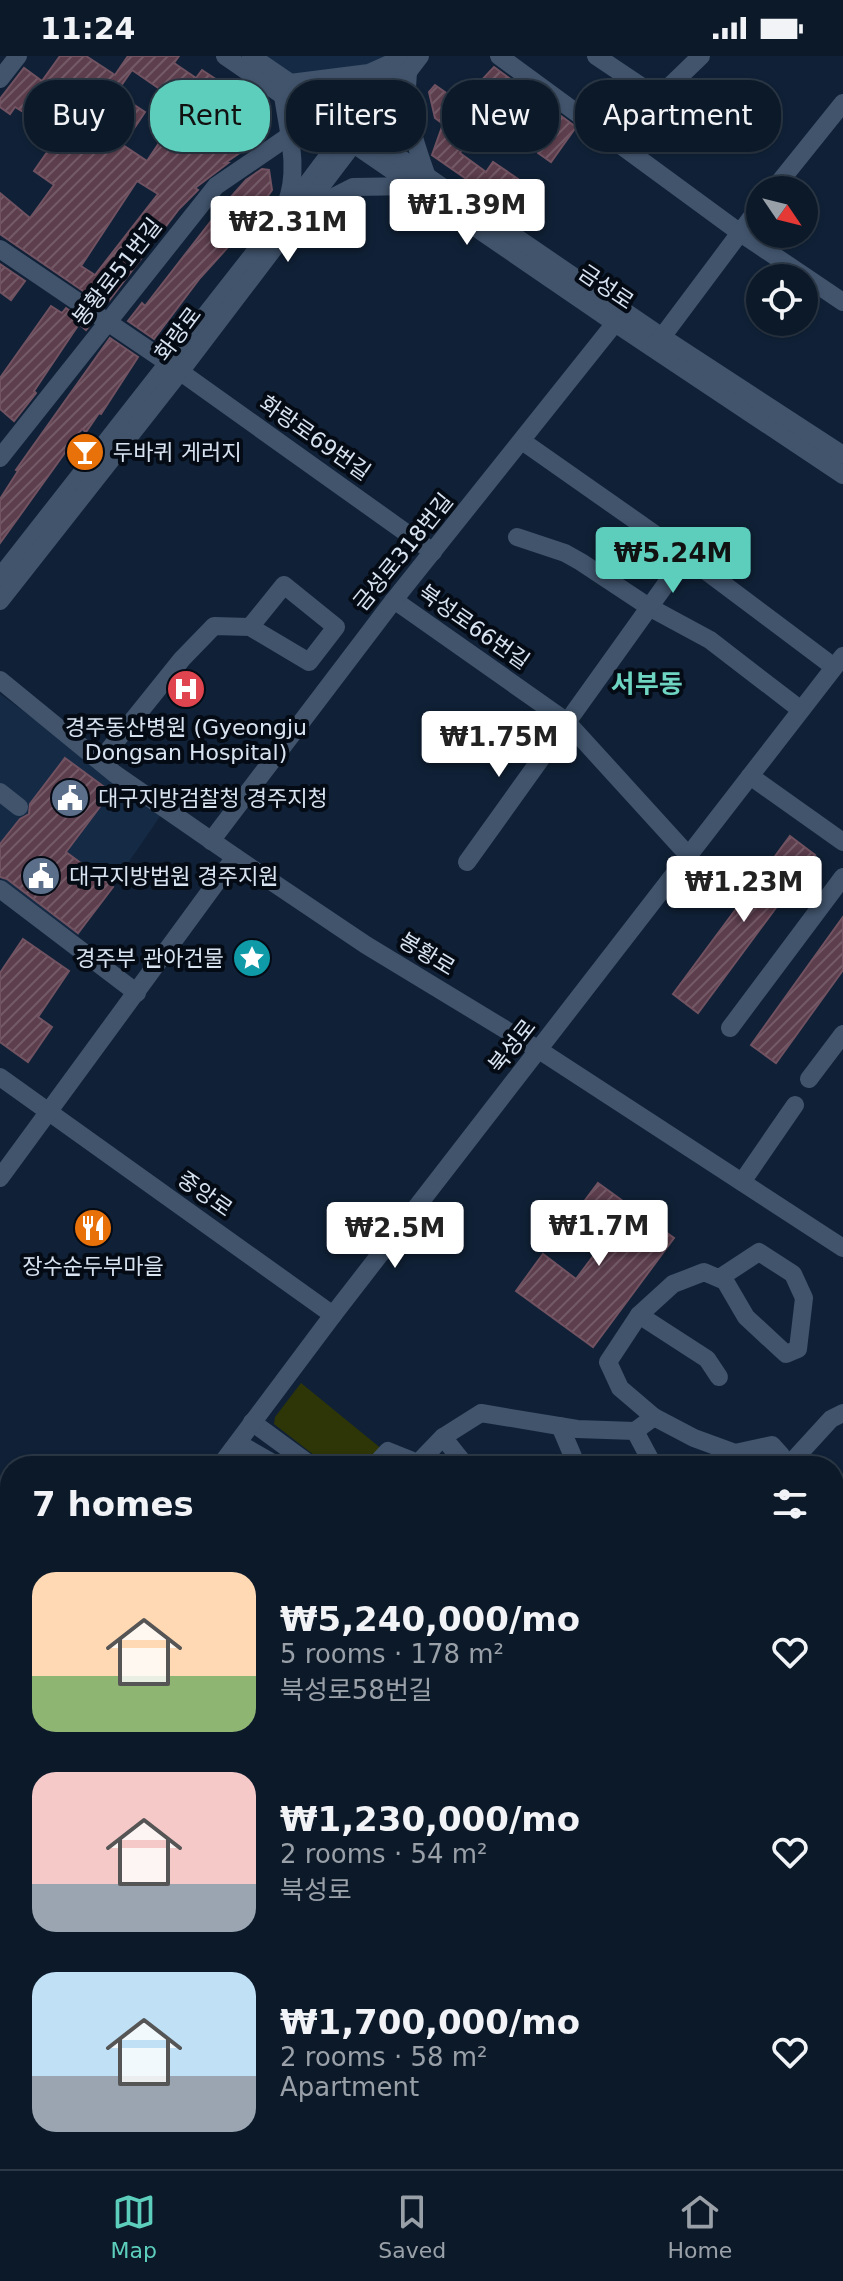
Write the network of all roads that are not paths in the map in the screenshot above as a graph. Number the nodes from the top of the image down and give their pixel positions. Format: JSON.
{"nodes":[{"id":1,"x":18,"y":56,"type":"edge"},
{"id":2,"x":225,"y":56,"type":"edge"},
{"id":3,"x":251,"y":56,"type":"edge"},
{"id":4,"x":420,"y":56,"type":"edge"},
{"id":5,"x":499,"y":56,"type":"edge"},
{"id":6,"x":596,"y":56,"type":"edge"},
{"id":7,"x":701,"y":56,"type":"edge"},
{"id":8,"x":404,"y":62,"type":"edge"},
{"id":9,"x":0,"y":79,"type":"edge"},
{"id":10,"x":335,"y":80,"type":"edge"},
{"id":11,"x":391,"y":80,"type":"edge"},
{"id":12,"x":632,"y":80,"type":"edge"},
{"id":13,"x":675,"y":80,"type":"edge"},
{"id":14,"x":286,"y":89,"type":"edge"},
{"id":15,"x":286,"y":89,"type":"edge"},
{"id":16,"x":843,"y":103,"type":"edge"},
{"id":17,"x":575,"y":112,"type":"edge"},
{"id":18,"x":286,"y":138,"type":"edge"},
{"id":19,"x":290,"y":152,"type":"edge"},
{"id":20,"x":339,"y":152,"type":"edge"},
{"id":21,"x":380,"y":152,"type":"edge"},
{"id":22,"x":630,"y":152,"type":"edge"},
{"id":23,"x":784,"y":176,"type":"edge"},
{"id":24,"x":421,"y":180,"type":"junction"},
{"id":25,"x":286,"y":221,"type":"junction"},
{"id":26,"x":746,"y":223,"type":"edge"},
{"id":27,"x":739,"y":232,"type":"junction"},
{"id":28,"x":0,"y":249,"type":"edge"},
{"id":29,"x":843,"y":302,"type":"edge"},
{"id":30,"x":615,"y":323,"type":"junction"},
{"id":31,"x":107,"y":324,"type":"junction"},
{"id":32,"x":655,"y":337,"type":"junction"},
{"id":33,"x":174,"y":367,"type":"junction"},
{"id":34,"x":522,"y":441,"type":"junction"},
{"id":35,"x":843,"y":455,"type":"edge"},
{"id":36,"x":0,"y":458,"type":"edge"},
{"id":37,"x":843,"y":475,"type":"edge"},
{"id":38,"x":517,"y":537,"type":"dead end"},
{"id":39,"x":433,"y":552,"type":"junction"},
{"id":40,"x":686,"y":556,"type":"junction"},
{"id":41,"x":0,"y":577,"type":"edge"},
{"id":42,"x":394,"y":600,"type":"junction"},
{"id":43,"x":0,"y":601,"type":"edge"},
{"id":44,"x":649,"y":607,"type":"junction"},
{"id":45,"x":250,"y":627,"type":"junction"},
{"id":46,"x":838,"y":662,"type":"edge"},
{"id":47,"x":0,"y":680,"type":"edge"},
{"id":48,"x":801,"y":710,"type":"junction"},
{"id":49,"x":566,"y":721,"type":"junction"},
{"id":50,"x":100,"y":761,"type":"junction"},
{"id":51,"x":750,"y":776,"type":"junction"},
{"id":52,"x":0,"y":792,"type":"edge"},
{"id":53,"x":19,"y":807,"type":"dead end"},
{"id":54,"x":211,"y":841,"type":"junction"},
{"id":55,"x":843,"y":842,"type":"edge"},
{"id":56,"x":688,"y":855,"type":"junction"},
{"id":57,"x":235,"y":857,"type":"junction"},
{"id":58,"x":467,"y":862,"type":"dead end"},
{"id":59,"x":843,"y":877,"type":"edge"},
{"id":60,"x":0,"y":889,"type":"edge"},
{"id":61,"x":137,"y":993,"type":"junction"},
{"id":62,"x":730,"y":1028,"type":"dead end"},
{"id":63,"x":843,"y":1034,"type":"edge"},
{"id":64,"x":539,"y":1050,"type":"junction"},
{"id":65,"x":0,"y":1077,"type":"edge"},
{"id":66,"x":809,"y":1079,"type":"dead end"},
{"id":67,"x":795,"y":1105,"type":"dead end"},
{"id":68,"x":49,"y":1112,"type":"junction"},
{"id":69,"x":0,"y":1178,"type":"edge"},
{"id":70,"x":742,"y":1182,"type":"junction"},
{"id":71,"x":843,"y":1248,"type":"edge"},
{"id":72,"x":725,"y":1281,"type":"junction"},
{"id":73,"x":333,"y":1315,"type":"junction"},
{"id":74,"x":639,"y":1315,"type":"junction"},
{"id":75,"x":719,"y":1377,"type":"dead end"},
{"id":76,"x":843,"y":1413,"type":"edge"},
{"id":77,"x":654,"y":1417,"type":"junction"},
{"id":78,"x":252,"y":1422,"type":"junction"},
{"id":79,"x":560,"y":1426,"type":"junction"},
{"id":80,"x":635,"y":1431,"type":"junction"},
{"id":81,"x":443,"y":1437,"type":"junction"},
{"id":82,"x":232,"y":1450,"type":"junction"},
{"id":83,"x":228,"y":1456,"type":"edge"},
{"id":84,"x":260,"y":1456,"type":"edge"},
{"id":85,"x":298,"y":1456,"type":"edge"},
{"id":86,"x":383,"y":1456,"type":"edge"},
{"id":87,"x":400,"y":1456,"type":"edge"},
{"id":88,"x":427,"y":1456,"type":"edge"},
{"id":89,"x":458,"y":1456,"type":"edge"},
{"id":90,"x":573,"y":1456,"type":"edge"},
{"id":91,"x":648,"y":1456,"type":"edge"},
{"id":92,"x":731,"y":1456,"type":"edge"},
{"id":93,"x":748,"y":1456,"type":"edge"},
{"id":94,"x":781,"y":1456,"type":"edge"},
{"id":95,"x":797,"y":1456,"type":"edge"}],
"edges":[{"from":1,"to":9,"type":"street"},
{"from":2,"to":14,"type":"street","name":"금성로"},
{"from":3,"to":15,"type":"street","name":"금성로"},
{"from":4,"to":8,"type":"street","name":"화랑로"},
{"from":5,"to":17,"type":"street"},
{"from":6,"to":12,"type":"street"},
{"from":7,"to":13,"type":"street"},
{"from":8,"to":10,"type":"street"},
{"from":8,"to":11,"type":"street","name":"화랑로"},
{"from":8,"to":24,"type":"street"},
{"from":16,"to":23,"type":"street"},
{"from":18,"to":31,"type":"street","name":"봉황로51번길"},
{"from":19,"to":25,"type":"street"},
{"from":20,"to":25,"type":"street","name":"화랑로"},
{"from":21,"to":24,"type":"street","name":"금성로"},
{"from":22,"to":27,"type":"street"},
{"from":24,"to":25,"type":"street"},
{"from":24,"to":30,"type":"street","name":"금성로"},
{"from":24,"to":32,"type":"street","name":"금성로"},
{"from":25,"to":33,"type":"street","name":"화랑로"},
{"from":26,"to":27,"type":"street"},
{"from":27,"to":29,"type":"street"},
{"from":27,"to":32,"type":"street"},
{"from":28,"to":31,"type":"street","name":"화랑로69번길"},
{"from":30,"to":32,"type":"street","name":"금성로"},
{"from":30,"to":34,"type":"street","name":"금성로318번길"},
{"from":31,"to":33,"type":"street","name":"화랑로69번길"},
{"from":31,"to":36,"type":"street","name":"봉황로51번길"},
{"from":32,"to":35,"type":"street","name":"금성로"},
{"from":32,"to":37,"type":"street","name":"금성로"},
{"from":33,"to":39,"type":"street","name":"화랑로69번길"},
{"from":33,"to":41,"type":"street","name":"화랑로"},
{"from":33,"to":43,"type":"street","name":"화랑로"},
{"from":34,"to":39,"type":"street","name":"금성로318번길"},
{"from":34,"to":40,"type":"street"},
{"from":38,"to":44,"type":"street"},
{"from":39,"to":42,"type":"street","name":"금성로318번길"},
{"from":40,"to":44,"type":"street"},
{"from":40,"to":46,"type":"street"},
{"from":42,"to":49,"type":"street","name":"북성로66번길"},
{"from":42,"to":54,"type":"street","name":"금성로318번길"},
{"from":44,"to":48,"type":"street"},
{"from":44,"to":49,"type":"street"},
{"from":45,"to":45,"type":"street"},
{"from":45,"to":50,"type":"street"},
{"from":46,"to":48,"type":"street","name":"북성로"},
{"from":47,"to":50,"type":"street","name":"봉황로"},
{"from":48,"to":51,"type":"street","name":"북성로"},
{"from":49,"to":56,"type":"street","name":"북성로66번길"},
{"from":49,"to":58,"type":"street"},
{"from":50,"to":54,"type":"street","name":"봉황로"},
{"from":51,"to":55,"type":"street"},
{"from":51,"to":56,"type":"street","name":"북성로"},
{"from":52,"to":53,"type":"street"},
{"from":54,"to":57,"type":"street","name":"봉황로"},
{"from":56,"to":64,"type":"street","name":"북성로"},
{"from":57,"to":61,"type":"street"},
{"from":57,"to":64,"type":"street","name":"봉황로"},
{"from":59,"to":62,"type":"street"},
{"from":60,"to":61,"type":"street"},
{"from":61,"to":68,"type":"street"},
{"from":63,"to":66,"type":"street"},
{"from":64,"to":70,"type":"street","name":"봉황로"},
{"from":64,"to":73,"type":"street","name":"북성로"},
{"from":65,"to":68,"type":"street","name":"중앙로"},
{"from":67,"to":70,"type":"street"},
{"from":68,"to":69,"type":"street"},
{"from":68,"to":73,"type":"street","name":"중앙로"},
{"from":70,"to":71,"type":"street","name":"봉황로"},
{"from":72,"to":72,"type":"street"},
{"from":72,"to":74,"type":"street"},
{"from":73,"to":78,"type":"street","name":"북성로"},
{"from":74,"to":75,"type":"street"},
{"from":74,"to":77,"type":"street"},
{"from":76,"to":95,"type":"street"},
{"from":77,"to":80,"type":"street"},
{"from":77,"to":92,"type":"street"},
{"from":78,"to":82,"type":"street","name":"북성로"},
{"from":78,"to":85,"type":"street"},
{"from":79,"to":80,"type":"street"},
{"from":79,"to":81,"type":"street"},
{"from":79,"to":90,"type":"street"},
{"from":80,"to":91,"type":"street"},
{"from":81,"to":88,"type":"street"},
{"from":81,"to":89,"type":"street"},
{"from":82,"to":83,"type":"street","name":"북성로"},
{"from":82,"to":84,"type":"street"},
{"from":86,"to":87,"type":"street"},
{"from":93,"to":94,"type":"street"}]}
